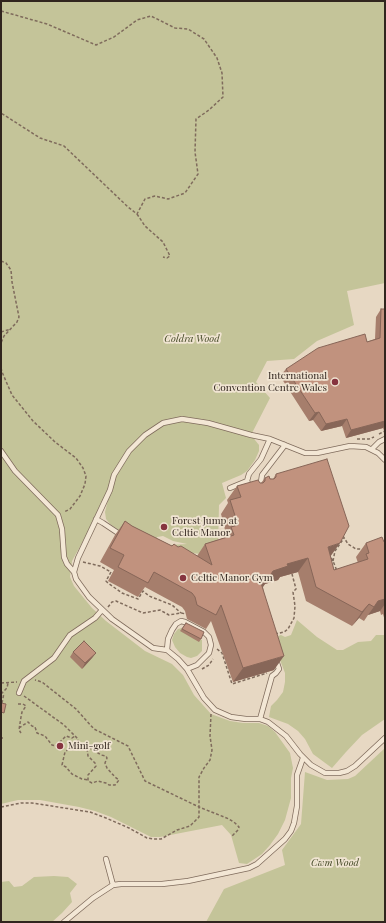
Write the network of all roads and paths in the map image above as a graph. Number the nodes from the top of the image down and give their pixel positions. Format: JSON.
{"nodes":[{"id":1,"x":1,"y":11,"type":"edge"},
{"id":2,"x":1,"y":113,"type":"edge"},
{"id":3,"x":137,"y":214,"type":"junction"},
{"id":4,"x":163,"y":257,"type":"dead end"},
{"id":5,"x":1,"y":261,"type":"edge"},
{"id":6,"x":11,"y":329,"type":"junction"},
{"id":7,"x":1,"y":332,"type":"edge"},
{"id":8,"x":1,"y":343,"type":"edge"},
{"id":9,"x":1,"y":368,"type":"edge"},
{"id":10,"x":270,"y":439,"type":"junction"},
{"id":11,"x":385,"y":439,"type":"edge"},
{"id":12,"x":285,"y":445,"type":"junction"},
{"id":13,"x":372,"y":449,"type":"junction"},
{"id":14,"x":1,"y":451,"type":"edge"},
{"id":15,"x":385,"y":460,"type":"edge"},
{"id":16,"x":247,"y":481,"type":"junction"},
{"id":17,"x":230,"y":488,"type":"dead end"},
{"id":18,"x":263,"y":490,"type":"edge"},
{"id":19,"x":252,"y":494,"type":"edge"},
{"id":20,"x":58,"y":515,"type":"junction"},
{"id":21,"x":96,"y":519,"type":"junction"},
{"id":22,"x":341,"y":530,"type":"edge"},
{"id":23,"x":124,"y":537,"type":"edge"},
{"id":24,"x":344,"y":537,"type":"junction"},
{"id":25,"x":363,"y":549,"type":"dead end"},
{"id":26,"x":329,"y":561,"type":"edge"},
{"id":27,"x":333,"y":561,"type":"junction"},
{"id":28,"x":77,"y":562,"type":"junction"},
{"id":29,"x":74,"y":572,"type":"junction"},
{"id":30,"x":337,"y":573,"type":"edge"},
{"id":31,"x":292,"y":574,"type":"edge"},
{"id":32,"x":103,"y":611,"type":"junction"},
{"id":33,"x":181,"y":613,"type":"junction"},
{"id":34,"x":188,"y":614,"type":"dead end"},
{"id":35,"x":272,"y":636,"type":"edge"},
{"id":36,"x":216,"y":644,"type":"dead end"},
{"id":37,"x":167,"y":650,"type":"junction"},
{"id":38,"x":214,"y":656,"type":"dead end"},
{"id":39,"x":276,"y":657,"type":"edge"},
{"id":40,"x":187,"y":669,"type":"junction"},
{"id":41,"x":267,"y":670,"type":"edge"},
{"id":42,"x":199,"y":672,"type":"dead end"},
{"id":43,"x":30,"y":677,"type":"junction"},
{"id":44,"x":24,"y":681,"type":"junction"},
{"id":45,"x":1,"y":683,"type":"edge"},
{"id":46,"x":8,"y":683,"type":"junction"},
{"id":47,"x":4,"y":693,"type":"junction"},
{"id":48,"x":19,"y":693,"type":"joint"},
{"id":49,"x":1,"y":694,"type":"edge"},
{"id":50,"x":2,"y":703,"type":"edge"},
{"id":51,"x":18,"y":704,"type":"dead end"},
{"id":52,"x":215,"y":710,"type":"junction"},
{"id":53,"x":260,"y":719,"type":"junction"},
{"id":54,"x":19,"y":728,"type":"junction"},
{"id":55,"x":21,"y":732,"type":"dead end"},
{"id":56,"x":75,"y":736,"type":"junction"},
{"id":57,"x":385,"y":738,"type":"edge"},
{"id":58,"x":82,"y":745,"type":"junction"},
{"id":59,"x":87,"y":748,"type":"junction"},
{"id":60,"x":303,"y":758,"type":"junction"},
{"id":61,"x":88,"y":780,"type":"junction"},
{"id":62,"x":1,"y":807,"type":"edge"},
{"id":63,"x":199,"y":807,"type":"junction"},
{"id":64,"x":231,"y":837,"type":"dead end"},
{"id":65,"x":106,"y":859,"type":"dead end"},
{"id":66,"x":113,"y":885,"type":"junction"},
{"id":67,"x":64,"y":922,"type":"edge"}],
"edges":[{"from":1,"to":3,"type":"path"},
{"from":2,"to":3,"type":"path"},
{"from":3,"to":4,"type":"path"},
{"from":5,"to":6,"type":"path"},
{"from":6,"to":7,"type":"path"},
{"from":6,"to":8,"type":"path"},
{"from":9,"to":20,"type":"path"},
{"from":10,"to":12,"type":"lane"},
{"from":10,"to":16,"type":"lane"},
{"from":10,"to":21,"type":"lane"},
{"from":11,"to":13,"type":"lane"},
{"from":12,"to":13,"type":"lane"},
{"from":12,"to":18,"type":"lane"},
{"from":13,"to":15,"type":"lane"},
{"from":14,"to":20,"type":"lane"},
{"from":16,"to":17,"type":"lane"},
{"from":16,"to":19,"type":"lane"},
{"from":20,"to":29,"type":"lane"},
{"from":21,"to":23,"type":"lane"},
{"from":21,"to":28,"type":"lane"},
{"from":22,"to":24,"type":"path"},
{"from":24,"to":25,"type":"path"},
{"from":24,"to":27,"type":"path"},
{"from":26,"to":27,"type":"path"},
{"from":27,"to":30,"type":"path"},
{"from":28,"to":29,"type":"lane"},
{"from":28,"to":33,"type":"path"},
{"from":29,"to":32,"type":"lane"},
{"from":31,"to":35,"type":"path"},
{"from":32,"to":33,"type":"path"},
{"from":32,"to":37,"type":"lane"},
{"from":32,"to":43,"type":"lane"},
{"from":33,"to":34,"type":"path"},
{"from":36,"to":41,"type":"path"},
{"from":37,"to":40,"type":"lane"},
{"from":37,"to":40,"type":"lane"},
{"from":38,"to":42,"type":"path"},
{"from":39,"to":53,"type":"lane"},
{"from":40,"to":52,"type":"lane"},
{"from":43,"to":44,"type":"lane"},
{"from":43,"to":63,"type":"path"},
{"from":44,"to":46,"type":"path"},
{"from":44,"to":48,"type":"lane"},
{"from":45,"to":46,"type":"path"},
{"from":46,"to":47,"type":"path"},
{"from":47,"to":49,"type":"path"},
{"from":47,"to":50,"type":"path"},
{"from":48,"to":56,"type":"path"},
{"from":51,"to":54,"type":"path"},
{"from":52,"to":53,"type":"lane"},
{"from":52,"to":63,"type":"path"},
{"from":53,"to":60,"type":"lane"},
{"from":54,"to":55,"type":"path"},
{"from":54,"to":56,"type":"path"},
{"from":56,"to":58,"type":"path"},
{"from":57,"to":60,"type":"lane"},
{"from":58,"to":59,"type":"path"},
{"from":58,"to":61,"type":"path"},
{"from":59,"to":61,"type":"path"},
{"from":59,"to":61,"type":"path"},
{"from":60,"to":66,"type":"lane"},
{"from":62,"to":63,"type":"path"},
{"from":63,"to":64,"type":"path"},
{"from":65,"to":66,"type":"lane"},
{"from":66,"to":67,"type":"lane"}]}
